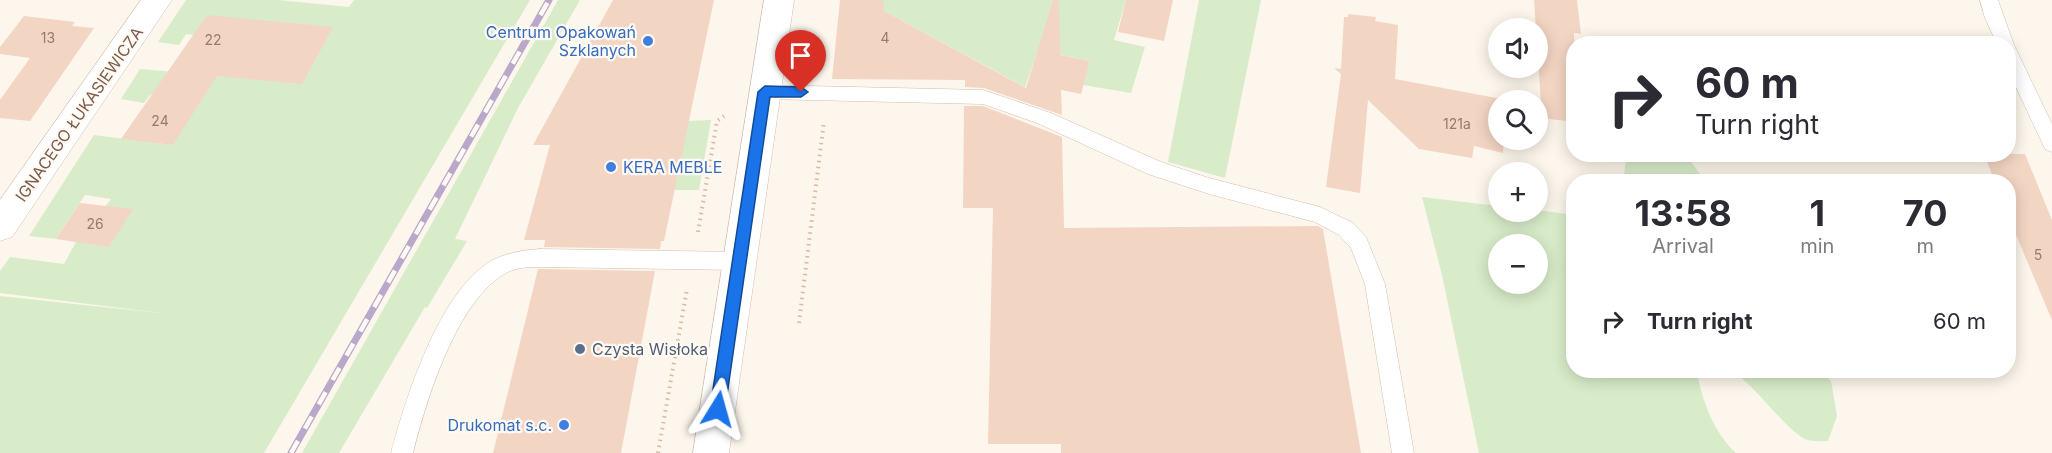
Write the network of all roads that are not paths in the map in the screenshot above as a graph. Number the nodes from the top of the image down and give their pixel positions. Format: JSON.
{"nodes":[{"id":1,"x":157,"y":0,"type":"edge"},
{"id":2,"x":779,"y":0,"type":"edge"},
{"id":3,"x":1989,"y":0,"type":"edge"},
{"id":4,"x":2002,"y":36,"type":"edge"},
{"id":5,"x":2016,"y":67,"type":"edge"},
{"id":6,"x":765,"y":92,"type":"junction"},
{"id":7,"x":2052,"y":144,"type":"edge"},
{"id":8,"x":0,"y":227,"type":"edge"},
{"id":9,"x":740,"y":261,"type":"junction"},
{"id":10,"x":402,"y":453,"type":"edge"},
{"id":11,"x":711,"y":453,"type":"edge"},
{"id":12,"x":1403,"y":453,"type":"edge"}],
"edges":[{"from":1,"to":8,"type":"street","name":"IGNACEGO ŁUKASIEWICZA"},
{"from":2,"to":6,"type":"street"},
{"from":3,"to":4,"type":"lane"},
{"from":5,"to":7,"type":"lane"},
{"from":6,"to":9,"type":"street"},
{"from":6,"to":12,"type":"lane"},
{"from":9,"to":10,"type":"lane"},
{"from":9,"to":11,"type":"street"}]}
